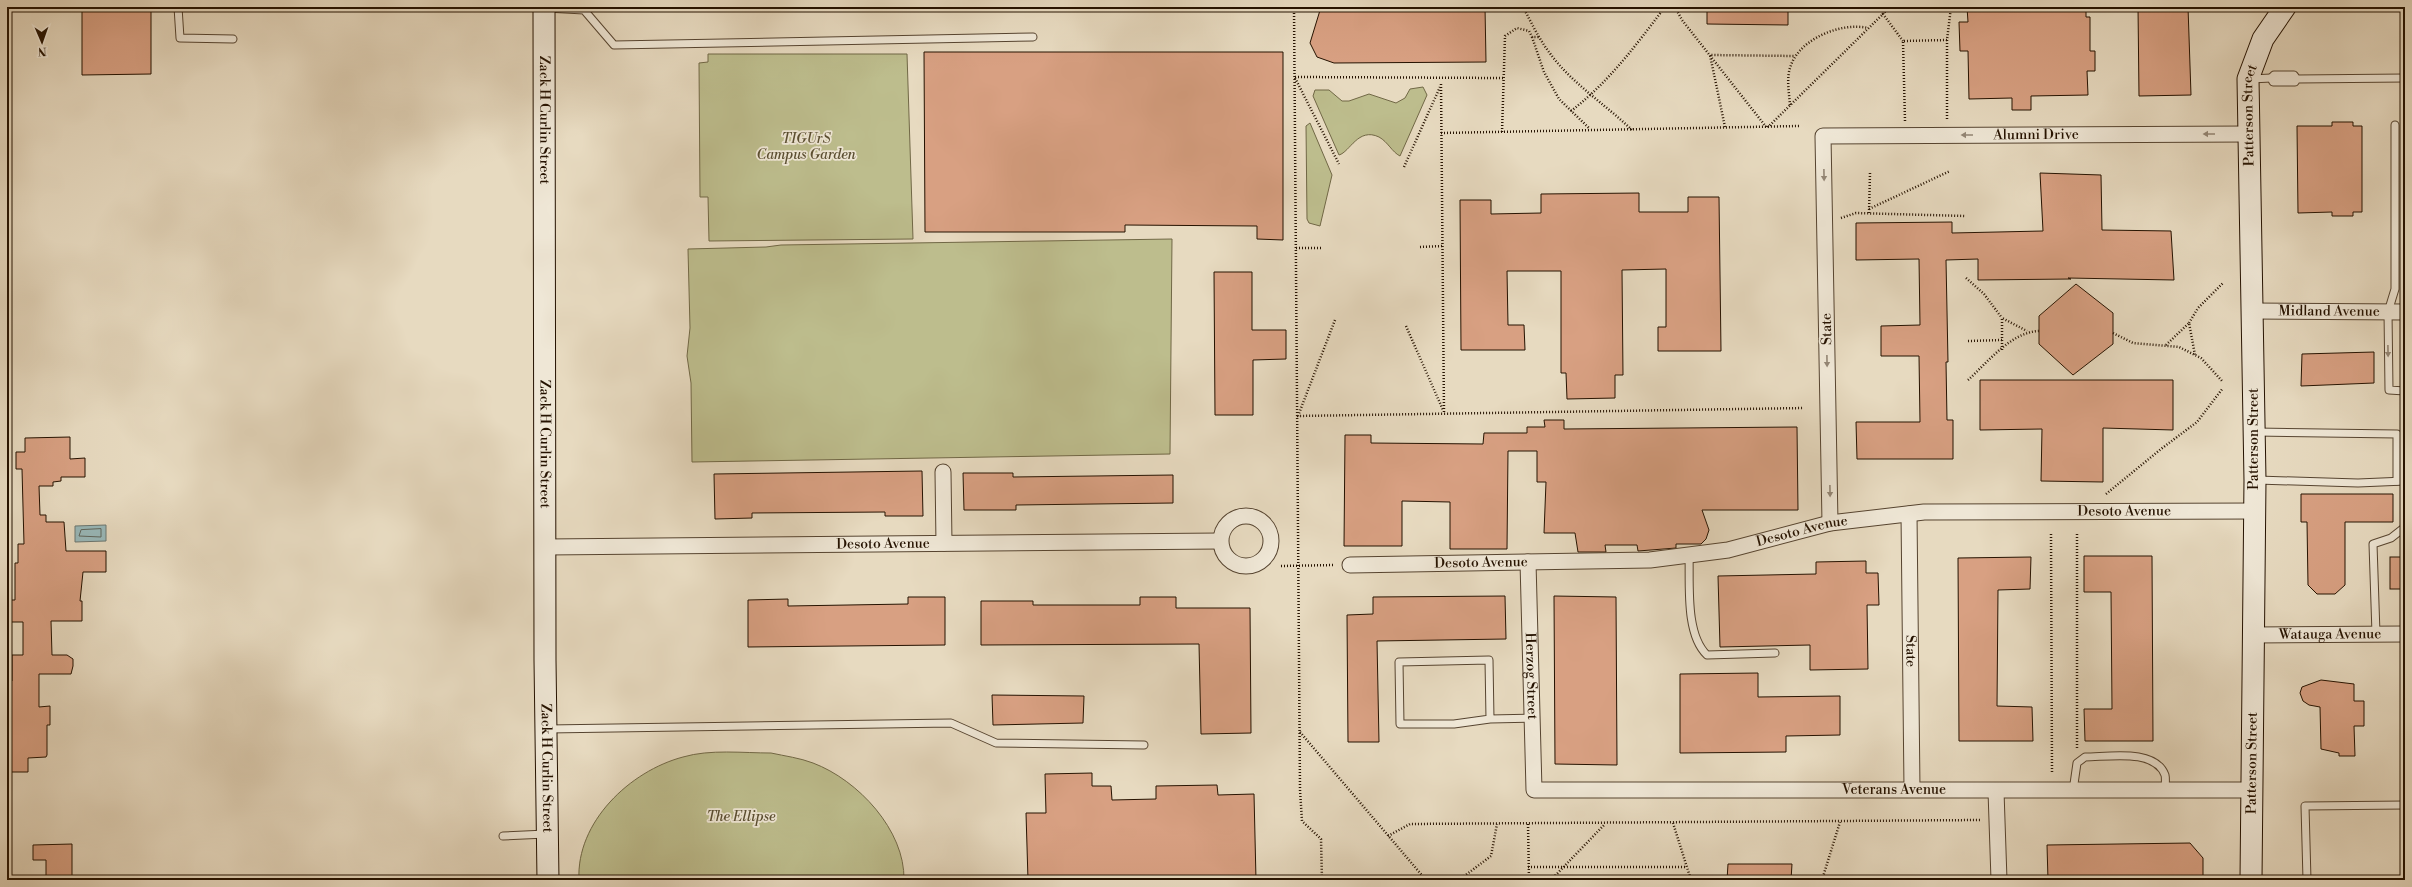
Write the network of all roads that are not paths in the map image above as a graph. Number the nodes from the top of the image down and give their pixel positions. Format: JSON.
{"nodes":[{"id":1,"x":178,"y":7,"type":"edge"},
{"id":2,"x":544,"y":7,"type":"edge"},
{"id":3,"x":2285,"y":7,"type":"edge"},
{"id":4,"x":1033,"y":37,"type":"dead end"},
{"id":5,"x":233,"y":39,"type":"dead end"},
{"id":6,"x":2405,"y":78,"type":"edge"},
{"id":7,"x":2248,"y":79,"type":"junction"},
{"id":8,"x":2395,"y":125,"type":"dead end"},
{"id":9,"x":2248,"y":134,"type":"junction"},
{"id":10,"x":1823,"y":136,"type":"joint"},
{"id":11,"x":2254,"y":311,"type":"junction"},
{"id":12,"x":2388,"y":312,"type":"junction"},
{"id":13,"x":2405,"y":312,"type":"edge"},
{"id":14,"x":2405,"y":391,"type":"edge"},
{"id":15,"x":2254,"y":432,"type":"junction"},
{"id":16,"x":943,"y":472,"type":"dead end"},
{"id":17,"x":2255,"y":480,"type":"junction"},
{"id":18,"x":2401,"y":481,"type":"edge"},
{"id":19,"x":2255,"y":511,"type":"junction"},
{"id":20,"x":1908,"y":514,"type":"junction"},
{"id":21,"x":1830,"y":523,"type":"junction"},
{"id":22,"x":2405,"y":527,"type":"edge"},
{"id":23,"x":1220,"y":541,"type":"dead end"},
{"id":24,"x":944,"y":543,"type":"junction"},
{"id":25,"x":546,"y":547,"type":"junction"},
{"id":26,"x":1689,"y":555,"type":"junction"},
{"id":27,"x":1528,"y":562,"type":"junction"},
{"id":28,"x":1350,"y":564,"type":"road end"},
{"id":29,"x":2376,"y":634,"type":"junction"},
{"id":30,"x":2405,"y":634,"type":"edge"},
{"id":31,"x":2254,"y":635,"type":"junction"},
{"id":32,"x":1775,"y":653,"type":"dead end"},
{"id":33,"x":1532,"y":718,"type":"junction"},
{"id":34,"x":1490,"y":719,"type":"junction"},
{"id":35,"x":546,"y":729,"type":"junction"},
{"id":36,"x":1144,"y":745,"type":"dead end"},
{"id":37,"x":1912,"y":789,"type":"junction"},
{"id":38,"x":1534,"y":790,"type":"joint"},
{"id":39,"x":2165,"y":790,"type":"junction"},
{"id":40,"x":2252,"y":790,"type":"junction"},
{"id":41,"x":1996,"y":791,"type":"junction"},
{"id":42,"x":2073,"y":791,"type":"junction"},
{"id":43,"x":2405,"y":805,"type":"edge"},
{"id":44,"x":548,"y":834,"type":"junction"},
{"id":45,"x":503,"y":836,"type":"dead end"},
{"id":46,"x":548,"y":880,"type":"edge"},
{"id":47,"x":1999,"y":880,"type":"edge"},
{"id":48,"x":2251,"y":880,"type":"edge"},
{"id":49,"x":2307,"y":880,"type":"edge"}],
"edges":[{"from":1,"to":5,"type":"lane"},
{"from":2,"to":4,"type":"lane"},
{"from":2,"to":25,"type":"street","name":"Zack H Curlin Street"},
{"from":3,"to":7,"type":"street","name":"Patterson Street"},
{"from":6,"to":7,"type":"lane"},
{"from":7,"to":9,"type":"street","name":"Patterson Street"},
{"from":8,"to":12,"type":"lane"},
{"from":9,"to":10,"type":"street","name":"Alumni Drive","one_way":true},
{"from":9,"to":11,"type":"street","name":"Patterson Street"},
{"from":10,"to":21,"type":"street","name":"State","one_way":true},
{"from":11,"to":12,"type":"street","name":"Midland Avenue"},
{"from":11,"to":15,"type":"street","name":"Patterson Street"},
{"from":12,"to":13,"type":"street","name":"Midland Avenue"},
{"from":12,"to":14,"type":"lane","one_way":true},
{"from":15,"to":17,"type":"street","name":"Patterson Street"},
{"from":15,"to":18,"type":"lane"},
{"from":16,"to":24,"type":"street"},
{"from":17,"to":18,"type":"lane"},
{"from":17,"to":19,"type":"street","name":"Patterson Street"},
{"from":19,"to":20,"type":"street","name":"Desoto Avenue"},
{"from":19,"to":31,"type":"street","name":"Patterson Street"},
{"from":20,"to":21,"type":"street","name":"Desoto Avenue"},
{"from":20,"to":37,"type":"street","name":"State"},
{"from":21,"to":26,"type":"street","name":"Desoto Avenue"},
{"from":22,"to":29,"type":"lane"},
{"from":23,"to":24,"type":"street","name":"Desoto Avenue"},
{"from":24,"to":25,"type":"street","name":"Desoto Avenue"},
{"from":25,"to":35,"type":"street","name":"Zack H Curlin Street"},
{"from":26,"to":27,"type":"street","name":"Desoto Avenue"},
{"from":26,"to":32,"type":"lane"},
{"from":27,"to":28,"type":"street","name":"Desoto Avenue"},
{"from":27,"to":33,"type":"street","name":"Herzog Street"},
{"from":29,"to":30,"type":"street","name":"Watauga Avenue"},
{"from":29,"to":31,"type":"street","name":"Watauga Avenue"},
{"from":31,"to":40,"type":"street","name":"Patterson Street"},
{"from":33,"to":34,"type":"lane"},
{"from":33,"to":38,"type":"street","name":"Herzog Street"},
{"from":34,"to":34,"type":"lane"},
{"from":35,"to":36,"type":"lane"},
{"from":35,"to":44,"type":"street","name":"Zack H Curlin Street"},
{"from":37,"to":38,"type":"street","name":"Veterans Avenue"},
{"from":37,"to":41,"type":"street","name":"Veterans Avenue"},
{"from":39,"to":40,"type":"street","name":"Veterans Avenue"},
{"from":39,"to":42,"type":"street","name":"Veterans Avenue"},
{"from":39,"to":42,"type":"lane"},
{"from":40,"to":48,"type":"street","name":"Patterson Street"},
{"from":41,"to":42,"type":"street","name":"Veterans Avenue"},
{"from":41,"to":47,"type":"street"},
{"from":43,"to":49,"type":"lane"},
{"from":44,"to":45,"type":"lane"},
{"from":44,"to":46,"type":"street","name":"Zack H Curlin Street"}]}
